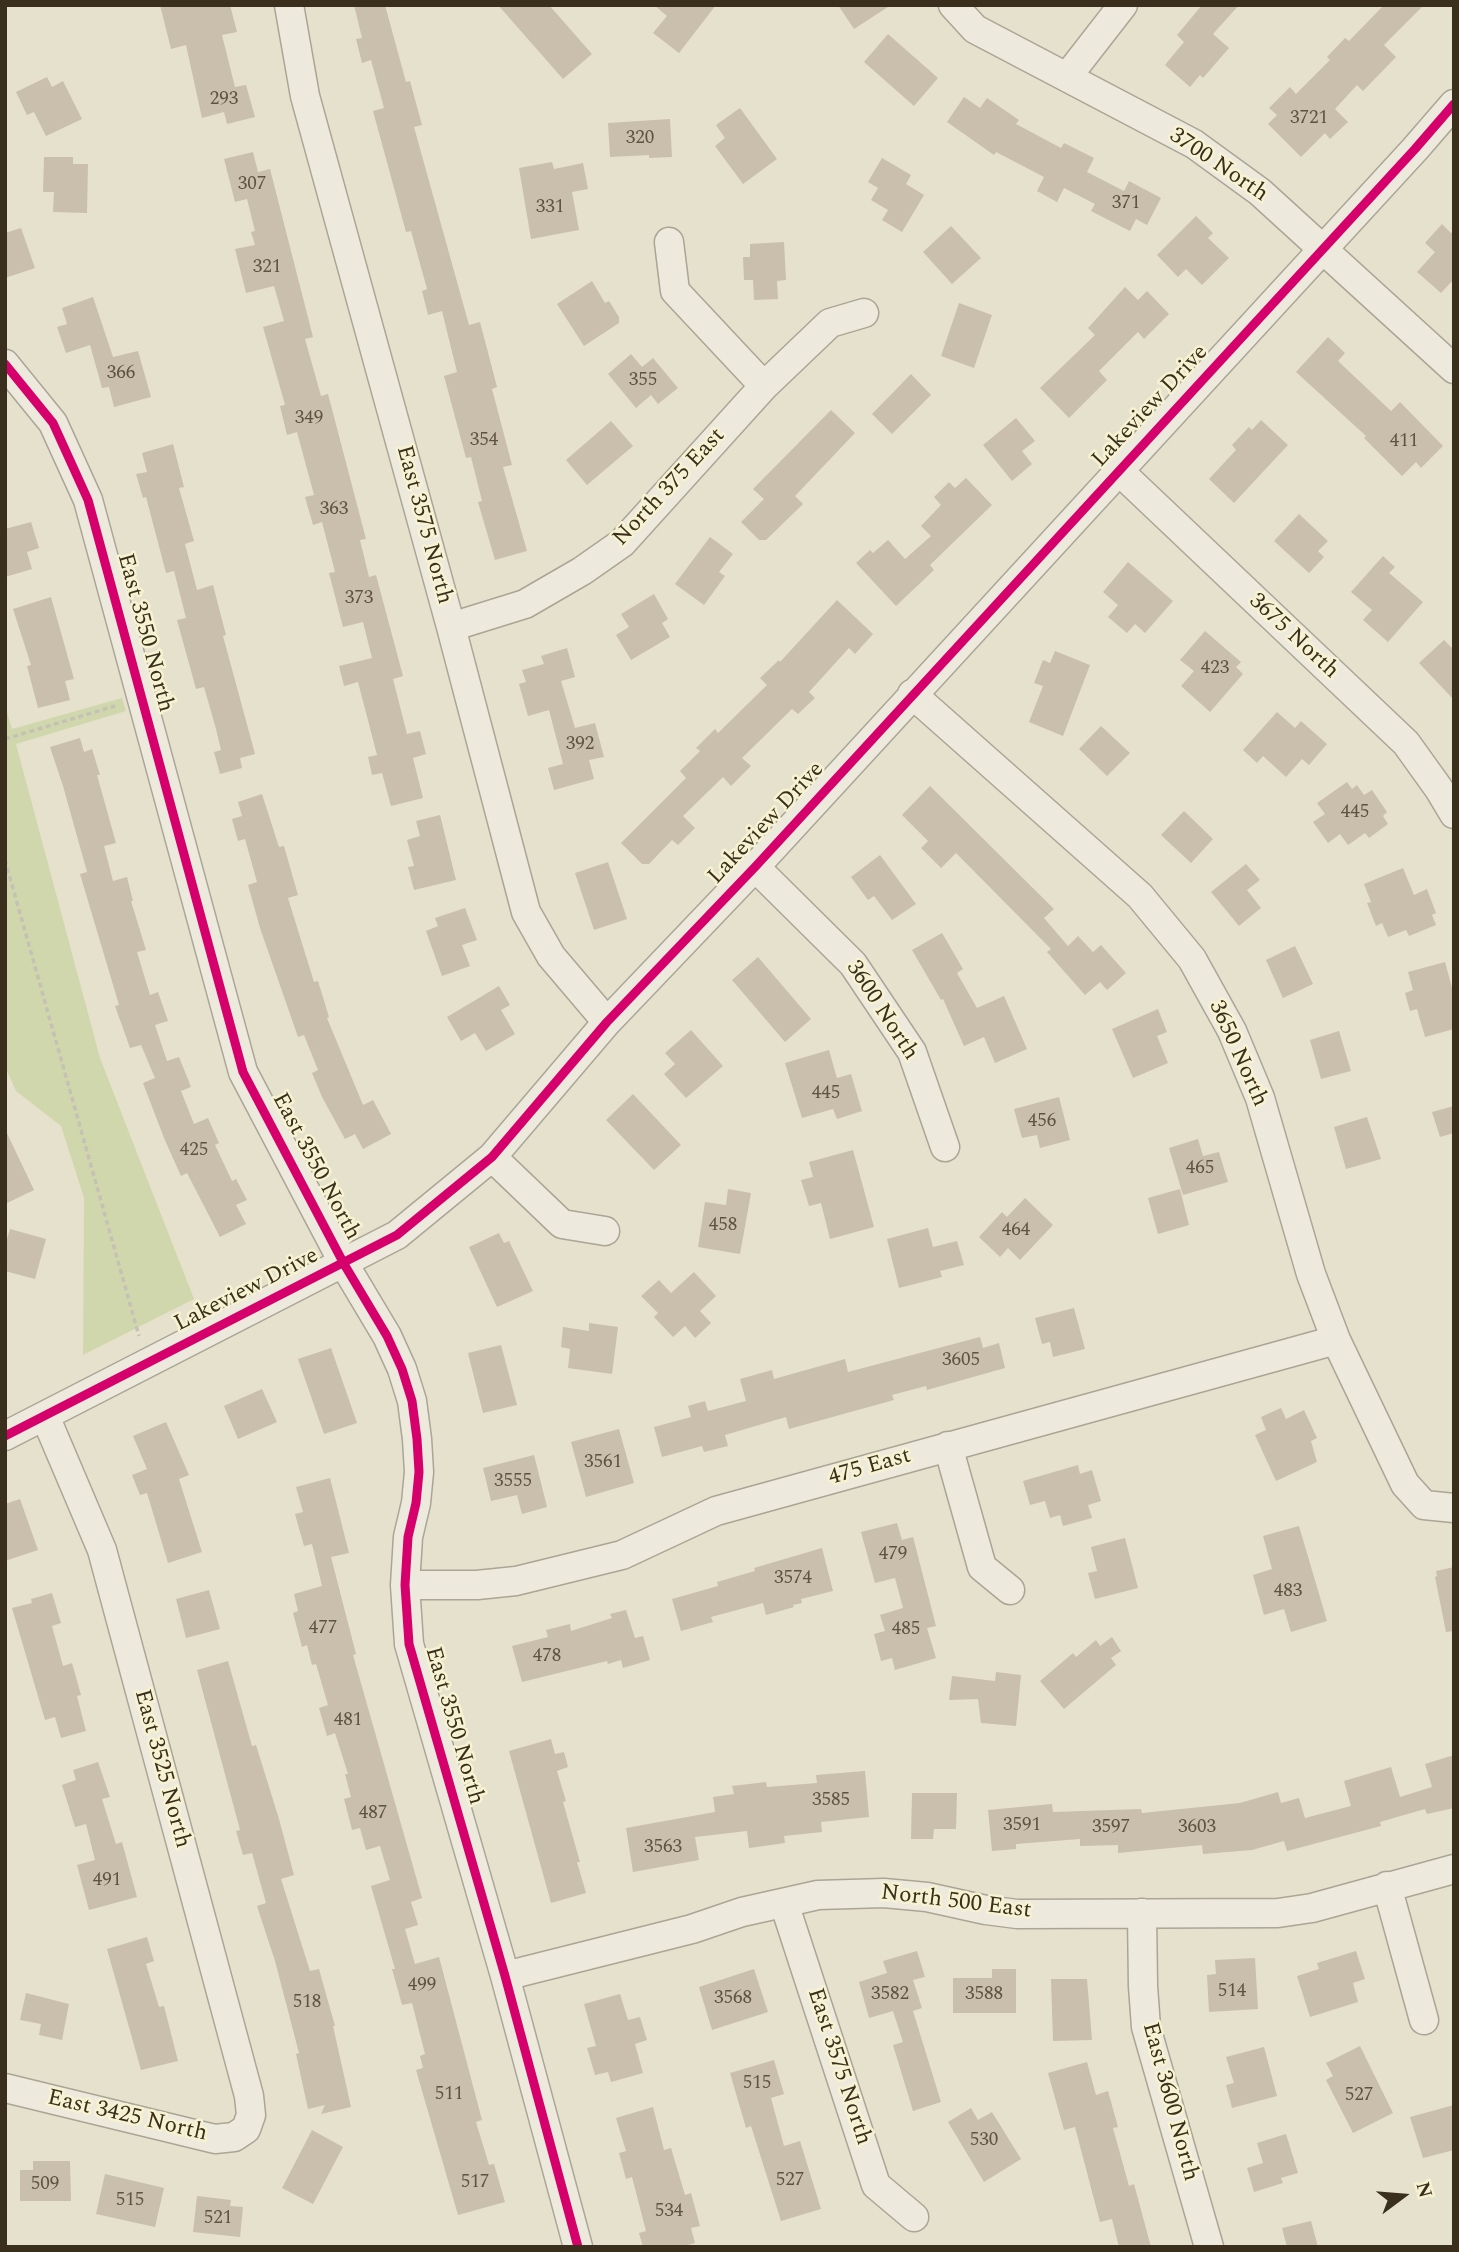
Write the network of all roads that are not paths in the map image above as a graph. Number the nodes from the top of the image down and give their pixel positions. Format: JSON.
{"nodes":[{"id":1,"x":289,"y":5,"type":"edge"},
{"id":2,"x":953,"y":5,"type":"edge"},
{"id":3,"x":1123,"y":5,"type":"edge"},
{"id":4,"x":1067,"y":77,"type":"junction"},
{"id":5,"x":1454,"y":104,"type":"edge"},
{"id":6,"x":669,"y":242,"type":"dead end"},
{"id":7,"x":1323,"y":249,"type":"junction"},
{"id":8,"x":864,"y":313,"type":"dead end"},
{"id":9,"x":5,"y":364,"type":"edge"},
{"id":10,"x":1454,"y":369,"type":"edge"},
{"id":11,"x":764,"y":386,"type":"junction"},
{"id":12,"x":1118,"y":470,"type":"junction"},
{"id":13,"x":451,"y":627,"type":"junction"},
{"id":14,"x":912,"y":694,"type":"junction"},
{"id":15,"x":1454,"y":814,"type":"edge"},
{"id":16,"x":755,"y":867,"type":"junction"},
{"id":17,"x":607,"y":1022,"type":"junction"},
{"id":18,"x":944,"y":1147,"type":"dead end"},
{"id":19,"x":492,"y":1157,"type":"junction"},
{"id":20,"x":604,"y":1231,"type":"dead end"},
{"id":21,"x":344,"y":1264,"type":"junction"},
{"id":22,"x":1336,"y":1340,"type":"junction"},
{"id":23,"x":45,"y":1416,"type":"junction"},
{"id":24,"x":5,"y":1436,"type":"edge"},
{"id":25,"x":948,"y":1446,"type":"junction"},
{"id":26,"x":1454,"y":1508,"type":"edge"},
{"id":27,"x":405,"y":1585,"type":"junction"},
{"id":28,"x":1010,"y":1590,"type":"dead end"},
{"id":29,"x":1454,"y":1869,"type":"edge"},
{"id":30,"x":1387,"y":1886,"type":"junction"},
{"id":31,"x":783,"y":1903,"type":"junction"},
{"id":32,"x":1142,"y":1913,"type":"junction"},
{"id":33,"x":505,"y":1976,"type":"junction"},
{"id":34,"x":1424,"y":2020,"type":"dead end"},
{"id":35,"x":5,"y":2088,"type":"edge"},
{"id":36,"x":246,"y":2129,"type":"joint"},
{"id":37,"x":914,"y":2217,"type":"dead end"},
{"id":38,"x":578,"y":2247,"type":"edge"},
{"id":39,"x":1209,"y":2247,"type":"edge"}],
"edges":[{"from":1,"to":13,"type":"street","name":"East 3575 North"},
{"from":2,"to":4,"type":"street","name":"3700 North"},
{"from":3,"to":4,"type":"street"},
{"from":4,"to":7,"type":"street","name":"3700 North"},
{"from":5,"to":7,"type":"street","name":"Lakeview Drive"},
{"from":6,"to":11,"type":"street"},
{"from":7,"to":10,"type":"street","name":"3700 North"},
{"from":7,"to":12,"type":"street","name":"Lakeview Drive"},
{"from":8,"to":11,"type":"street","name":"North 375 East"},
{"from":9,"to":21,"type":"street","name":"East 3550 North"},
{"from":11,"to":13,"type":"street","name":"North 375 East"},
{"from":12,"to":14,"type":"street","name":"Lakeview Drive"},
{"from":12,"to":15,"type":"street","name":"3675 North"},
{"from":13,"to":17,"type":"street","name":"East 3575 North"},
{"from":14,"to":16,"type":"street","name":"Lakeview Drive"},
{"from":14,"to":22,"type":"street","name":"3650 North"},
{"from":16,"to":17,"type":"street","name":"Lakeview Drive"},
{"from":16,"to":18,"type":"street","name":"3600 North"},
{"from":17,"to":19,"type":"street","name":"Lakeview Drive"},
{"from":19,"to":20,"type":"street"},
{"from":19,"to":21,"type":"street","name":"Lakeview Drive"},
{"from":21,"to":23,"type":"street","name":"Lakeview Drive"},
{"from":21,"to":27,"type":"street","name":"East 3550 North"},
{"from":22,"to":25,"type":"street","name":"475 East"},
{"from":22,"to":26,"type":"street","name":"3650 North"},
{"from":23,"to":24,"type":"street","name":"Lakeview Drive"},
{"from":23,"to":36,"type":"street","name":"East 3525 North"},
{"from":25,"to":27,"type":"street","name":"475 East"},
{"from":25,"to":28,"type":"street"},
{"from":27,"to":33,"type":"street","name":"East 3550 North"},
{"from":29,"to":30,"type":"street","name":"North 500 East"},
{"from":30,"to":32,"type":"street","name":"North 500 East"},
{"from":30,"to":34,"type":"street"},
{"from":31,"to":32,"type":"street","name":"North 500 East"},
{"from":31,"to":33,"type":"street","name":"North 500 East"},
{"from":31,"to":37,"type":"street","name":"East 3575 North"},
{"from":32,"to":39,"type":"street","name":"East 3600 North"},
{"from":33,"to":38,"type":"street","name":"East 3550 North"},
{"from":35,"to":36,"type":"street","name":"East 3425 North"}]}
